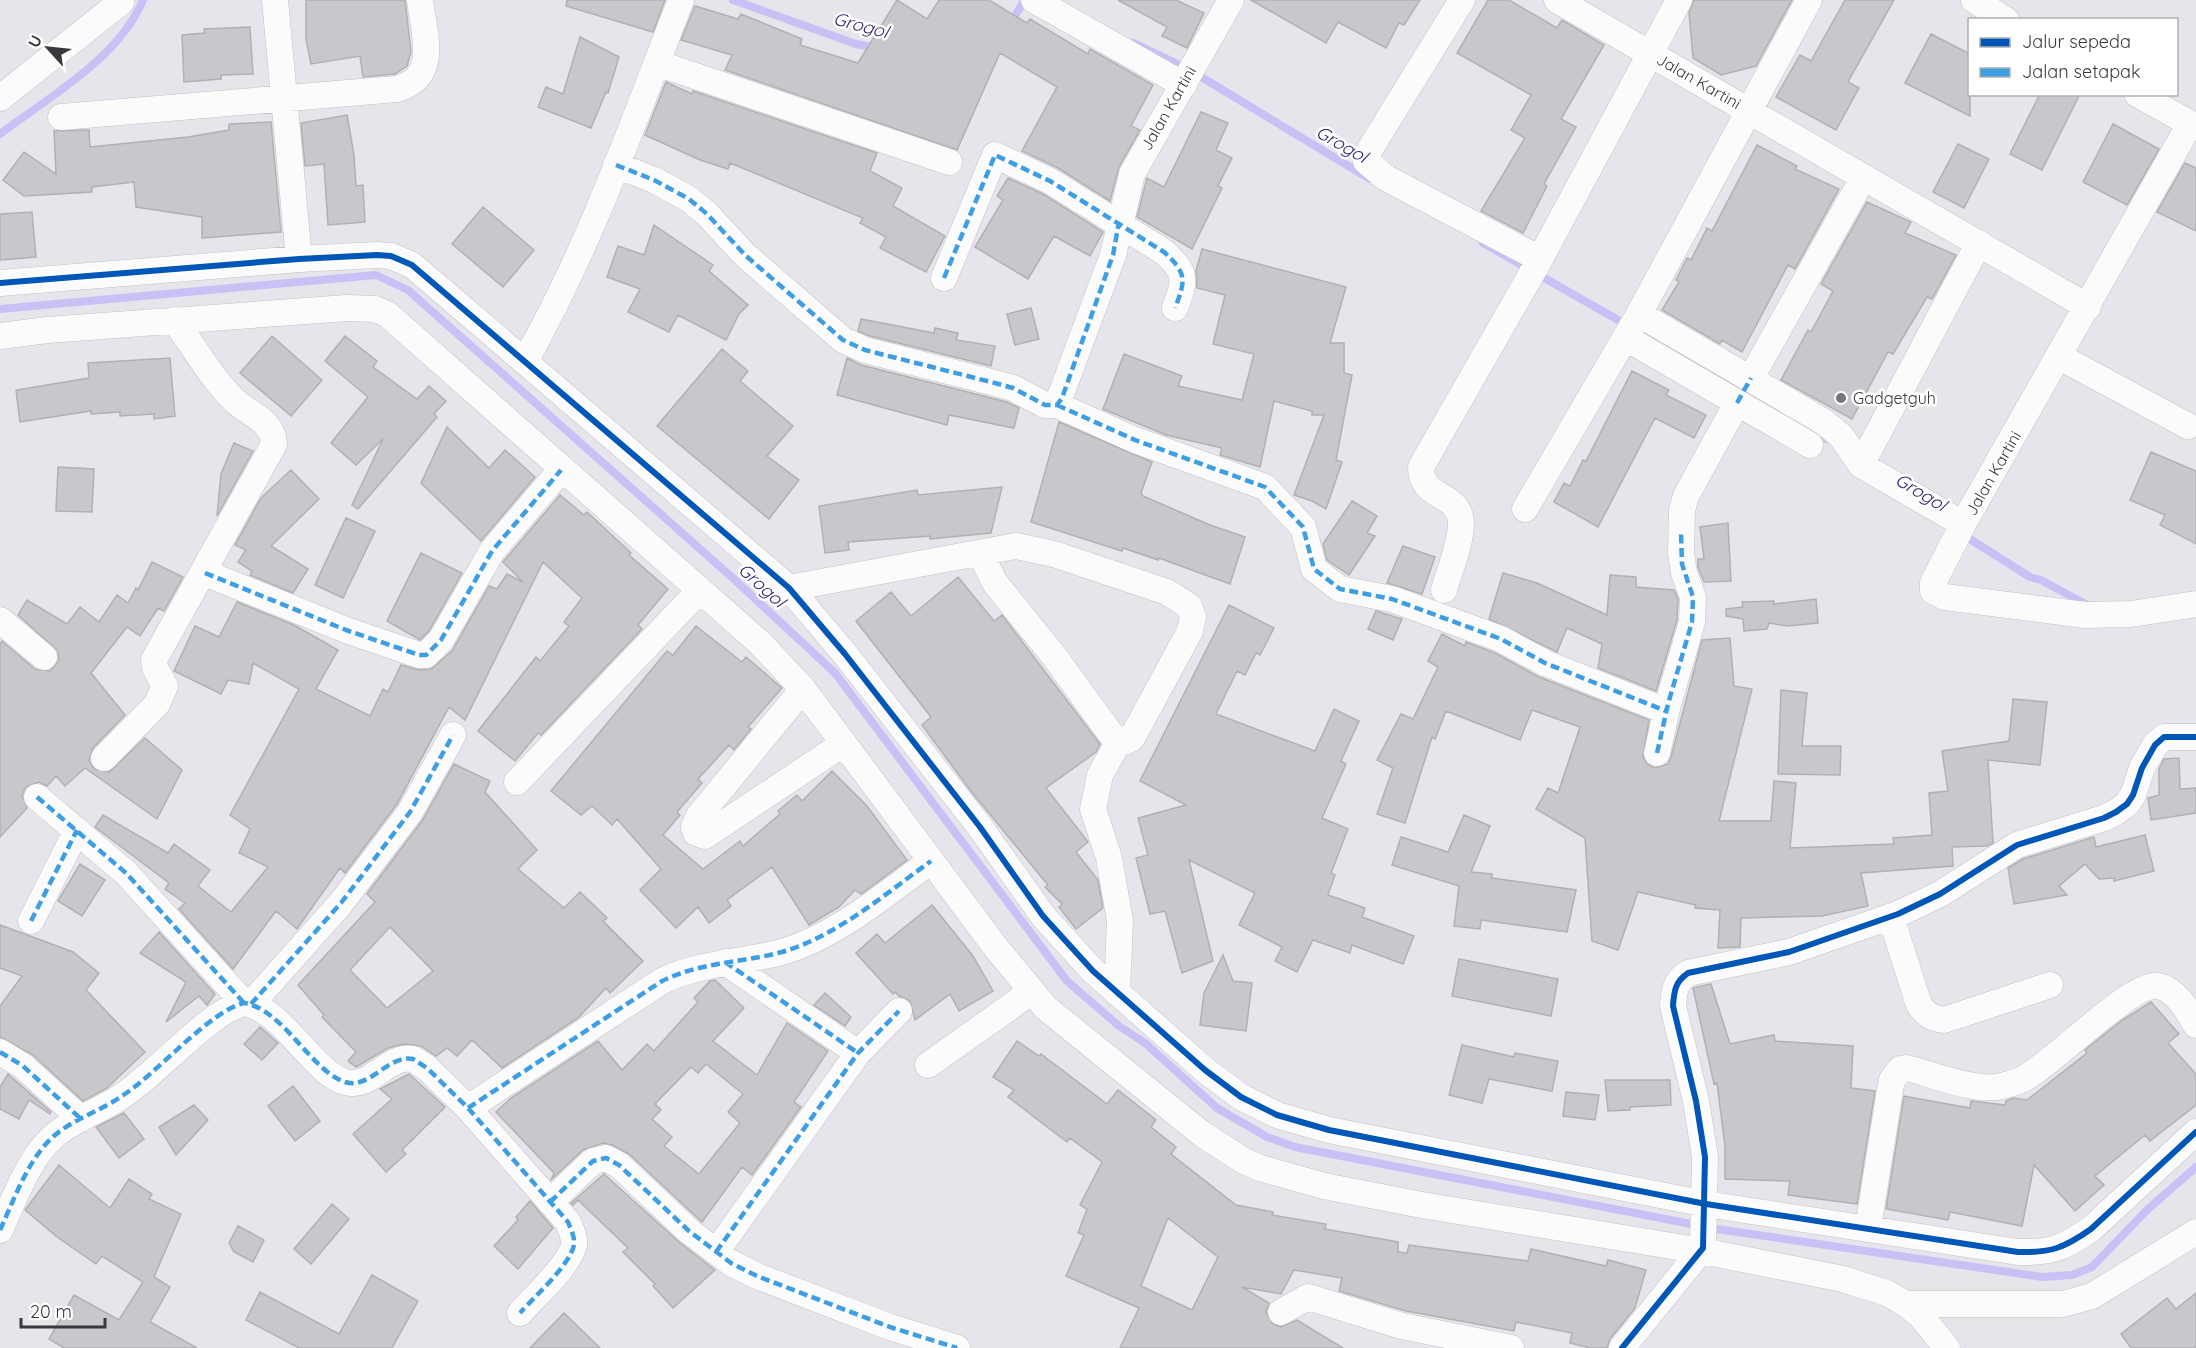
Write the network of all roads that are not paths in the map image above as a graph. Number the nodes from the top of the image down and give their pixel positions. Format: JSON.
{"nodes":[{"id":1,"x":274,"y":0,"type":"edge"},
{"id":2,"x":420,"y":0,"type":"edge"},
{"id":3,"x":681,"y":0,"type":"edge"},
{"id":4,"x":1231,"y":0,"type":"edge"},
{"id":5,"x":1462,"y":0,"type":"edge"},
{"id":6,"x":1557,"y":0,"type":"edge"},
{"id":7,"x":1678,"y":0,"type":"edge"},
{"id":8,"x":1809,"y":0,"type":"edge"},
{"id":9,"x":1974,"y":0,"type":"edge"},
{"id":10,"x":1036,"y":1,"type":"edge"},
{"id":11,"x":121,"y":2,"type":"dead end"},
{"id":12,"x":2003,"y":18,"type":"edge"},
{"id":13,"x":1649,"y":53,"type":"junction"},
{"id":14,"x":657,"y":63,"type":"junction"},
{"id":15,"x":1189,"y":75,"type":"junction"},
{"id":16,"x":2140,"y":96,"type":"edge"},
{"id":17,"x":0,"y":98,"type":"edge"},
{"id":18,"x":283,"y":99,"type":"junction"},
{"id":19,"x":1748,"y":109,"type":"junction"},
{"id":20,"x":60,"y":117,"type":"dead end"},
{"id":21,"x":2193,"y":126,"type":"edge"},
{"id":22,"x":949,"y":162,"type":"dead end"},
{"id":23,"x":616,"y":165,"type":"junction"},
{"id":24,"x":1863,"y":178,"type":"junction"},
{"id":25,"x":1119,"y":222,"type":"junction"},
{"id":26,"x":1978,"y":243,"type":"junction"},
{"id":27,"x":299,"y":259,"type":"junction"},
{"id":28,"x":1534,"y":268,"type":"junction"},
{"id":29,"x":944,"y":278,"type":"dead end"},
{"id":30,"x":0,"y":283,"type":"edge"},
{"id":31,"x":2088,"y":307,"type":"junction"},
{"id":32,"x":1175,"y":308,"type":"dead end"},
{"id":33,"x":1639,"y":314,"type":"junction"},
{"id":34,"x":174,"y":320,"type":"junction"},
{"id":35,"x":0,"y":336,"type":"edge"},
{"id":36,"x":1626,"y":338,"type":"junction"},
{"id":37,"x":2060,"y":357,"type":"junction"},
{"id":38,"x":525,"y":362,"type":"junction"},
{"id":39,"x":1751,"y":378,"type":"junction"},
{"id":40,"x":1737,"y":403,"type":"junction"},
{"id":41,"x":1054,"y":406,"type":"junction"},
{"id":42,"x":2193,"y":423,"type":"edge"},
{"id":43,"x":1810,"y":445,"type":"dead end"},
{"id":44,"x":1861,"y":465,"type":"junction"},
{"id":45,"x":561,"y":470,"type":"junction"},
{"id":46,"x":1525,"y":509,"type":"dead end"},
{"id":47,"x":1960,"y":530,"type":"junction"},
{"id":48,"x":980,"y":553,"type":"junction"},
{"id":49,"x":205,"y":573,"type":"junction"},
{"id":50,"x":789,"y":588,"type":"junction"},
{"id":51,"x":700,"y":590,"type":"junction"},
{"id":52,"x":1444,"y":590,"type":"dead end"},
{"id":53,"x":2196,"y":604,"type":"edge"},
{"id":54,"x":0,"y":620,"type":"edge"},
{"id":55,"x":44,"y":657,"type":"dead end"},
{"id":56,"x":803,"y":689,"type":"junction"},
{"id":57,"x":1666,"y":711,"type":"junction"},
{"id":58,"x":453,"y":735,"type":"dead end"},
{"id":59,"x":2196,"y":737,"type":"edge"},
{"id":60,"x":1119,"y":741,"type":"junction"},
{"id":61,"x":843,"y":744,"type":"junction"},
{"id":62,"x":1657,"y":753,"type":"dead end"},
{"id":63,"x":104,"y":758,"type":"dead end"},
{"id":64,"x":517,"y":782,"type":"dead end"},
{"id":65,"x":37,"y":797,"type":"dead end"},
{"id":66,"x":77,"y":830,"type":"junction"},
{"id":67,"x":931,"y":861,"type":"junction"},
{"id":68,"x":1891,"y":917,"type":"junction"},
{"id":69,"x":31,"y":921,"type":"dead end"},
{"id":70,"x":724,"y":962,"type":"junction"},
{"id":71,"x":2050,"y":985,"type":"dead end"},
{"id":72,"x":1031,"y":992,"type":"junction"},
{"id":73,"x":1117,"y":993,"type":"junction"},
{"id":74,"x":248,"y":1003,"type":"junction"},
{"id":75,"x":899,"y":1011,"type":"dead end"},
{"id":76,"x":2196,"y":1025,"type":"edge"},
{"id":77,"x":0,"y":1052,"type":"edge"},
{"id":78,"x":858,"y":1053,"type":"junction"},
{"id":79,"x":928,"y":1065,"type":"dead end"},
{"id":80,"x":468,"y":1108,"type":"junction"},
{"id":81,"x":81,"y":1119,"type":"junction"},
{"id":82,"x":2196,"y":1132,"type":"edge"},
{"id":83,"x":550,"y":1202,"type":"junction"},
{"id":84,"x":1706,"y":1207,"type":"junction"},
{"id":85,"x":1868,"y":1228,"type":"junction"},
{"id":86,"x":0,"y":1230,"type":"edge"},
{"id":87,"x":2196,"y":1232,"type":"edge"},
{"id":88,"x":1702,"y":1250,"type":"junction"},
{"id":89,"x":716,"y":1252,"type":"junction"},
{"id":90,"x":1906,"y":1304,"type":"junction"},
{"id":91,"x":1281,"y":1312,"type":"dead end"},
{"id":92,"x":520,"y":1313,"type":"dead end"},
{"id":93,"x":957,"y":1348,"type":"edge"},
{"id":94,"x":1511,"y":1348,"type":"edge"},
{"id":95,"x":1622,"y":1348,"type":"edge"},
{"id":96,"x":1947,"y":1348,"type":"edge"}],
"edges":[{"from":1,"to":18,"type":"street"},
{"from":2,"to":18,"type":"street"},
{"from":3,"to":14,"type":"street"},
{"from":4,"to":15,"type":"street","name":"Jalan Kartini"},
{"from":5,"to":28,"type":"street"},
{"from":6,"to":13,"type":"street","name":"Jalan Kartini"},
{"from":7,"to":13,"type":"street","name":"Jalan Kartini"},
{"from":8,"to":19,"type":"street","name":"Jalan Kartini"},
{"from":9,"to":12,"type":"street"},
{"from":10,"to":15,"type":"street"},
{"from":11,"to":17,"type":"street"},
{"from":13,"to":19,"type":"street","name":"Jalan Kartini"},
{"from":13,"to":28,"type":"street"},
{"from":14,"to":22,"type":"street"},
{"from":14,"to":23,"type":"street"},
{"from":15,"to":25,"type":"street","name":"Jalan Kartini"},
{"from":16,"to":21,"type":"street","name":"Jalan Kartini"},
{"from":18,"to":20,"type":"street"},
{"from":18,"to":27,"type":"street"},
{"from":19,"to":24,"type":"street","name":"Jalan Kartini"},
{"from":19,"to":33,"type":"street","name":"Jalan Kartini"},
{"from":21,"to":31,"type":"street","name":"Jalan Kartini"},
{"from":23,"to":38,"type":"street"},
{"from":23,"to":41,"type":"street"},
{"from":24,"to":26,"type":"street","name":"Jalan Kartini"},
{"from":24,"to":39,"type":"street"},
{"from":25,"to":29,"type":"street"},
{"from":25,"to":32,"type":"street"},
{"from":25,"to":41,"type":"street","name":"Jalan Kartini"},
{"from":26,"to":31,"type":"street","name":"Jalan Kartini"},
{"from":26,"to":44,"type":"street"},
{"from":27,"to":30,"type":"street"},
{"from":27,"to":38,"type":"street"},
{"from":28,"to":52,"type":"street"},
{"from":31,"to":37,"type":"street","name":"Jalan Kartini"},
{"from":33,"to":36,"type":"street","name":"Jalan Kartini"},
{"from":33,"to":39,"type":"street"},
{"from":34,"to":35,"type":"street"},
{"from":34,"to":45,"type":"street"},
{"from":34,"to":49,"type":"street"},
{"from":36,"to":40,"type":"street"},
{"from":36,"to":46,"type":"street","name":"Jalan Kartini"},
{"from":37,"to":42,"type":"street"},
{"from":37,"to":47,"type":"street","name":"Jalan Kartini"},
{"from":38,"to":50,"type":"street"},
{"from":39,"to":44,"type":"street"},
{"from":40,"to":43,"type":"street"},
{"from":40,"to":57,"type":"street"},
{"from":41,"to":57,"type":"street"},
{"from":44,"to":47,"type":"street"},
{"from":45,"to":49,"type":"street"},
{"from":45,"to":51,"type":"street"},
{"from":47,"to":53,"type":"street","name":"Jalan Kartini"},
{"from":48,"to":50,"type":"street"},
{"from":48,"to":60,"type":"street"},
{"from":48,"to":60,"type":"street"},
{"from":49,"to":63,"type":"street"},
{"from":50,"to":73,"type":"street"},
{"from":51,"to":56,"type":"street"},
{"from":51,"to":64,"type":"street"},
{"from":54,"to":55,"type":"street"},
{"from":56,"to":61,"type":"street"},
{"from":56,"to":61,"type":"street"},
{"from":57,"to":62,"type":"street"},
{"from":58,"to":74,"type":"street"},
{"from":59,"to":68,"type":"street"},
{"from":60,"to":73,"type":"street"},
{"from":61,"to":67,"type":"street"},
{"from":65,"to":66,"type":"street"},
{"from":66,"to":69,"type":"street"},
{"from":66,"to":74,"type":"street"},
{"from":67,"to":70,"type":"street"},
{"from":67,"to":72,"type":"street"},
{"from":68,"to":71,"type":"street"},
{"from":68,"to":84,"type":"street"},
{"from":70,"to":78,"type":"street"},
{"from":70,"to":80,"type":"street"},
{"from":72,"to":79,"type":"street"},
{"from":72,"to":88,"type":"street"},
{"from":73,"to":84,"type":"street"},
{"from":74,"to":80,"type":"street"},
{"from":74,"to":81,"type":"street"},
{"from":75,"to":78,"type":"street"},
{"from":76,"to":85,"type":"street"},
{"from":77,"to":81,"type":"street"},
{"from":78,"to":89,"type":"street"},
{"from":80,"to":83,"type":"street"},
{"from":81,"to":86,"type":"street"},
{"from":82,"to":85,"type":"street"},
{"from":83,"to":89,"type":"street"},
{"from":83,"to":92,"type":"street"},
{"from":84,"to":85,"type":"street"},
{"from":84,"to":88,"type":"street"},
{"from":87,"to":90,"type":"street"},
{"from":88,"to":90,"type":"street"},
{"from":88,"to":95,"type":"street"},
{"from":89,"to":93,"type":"street"},
{"from":90,"to":96,"type":"street"},
{"from":91,"to":94,"type":"street"}]}
